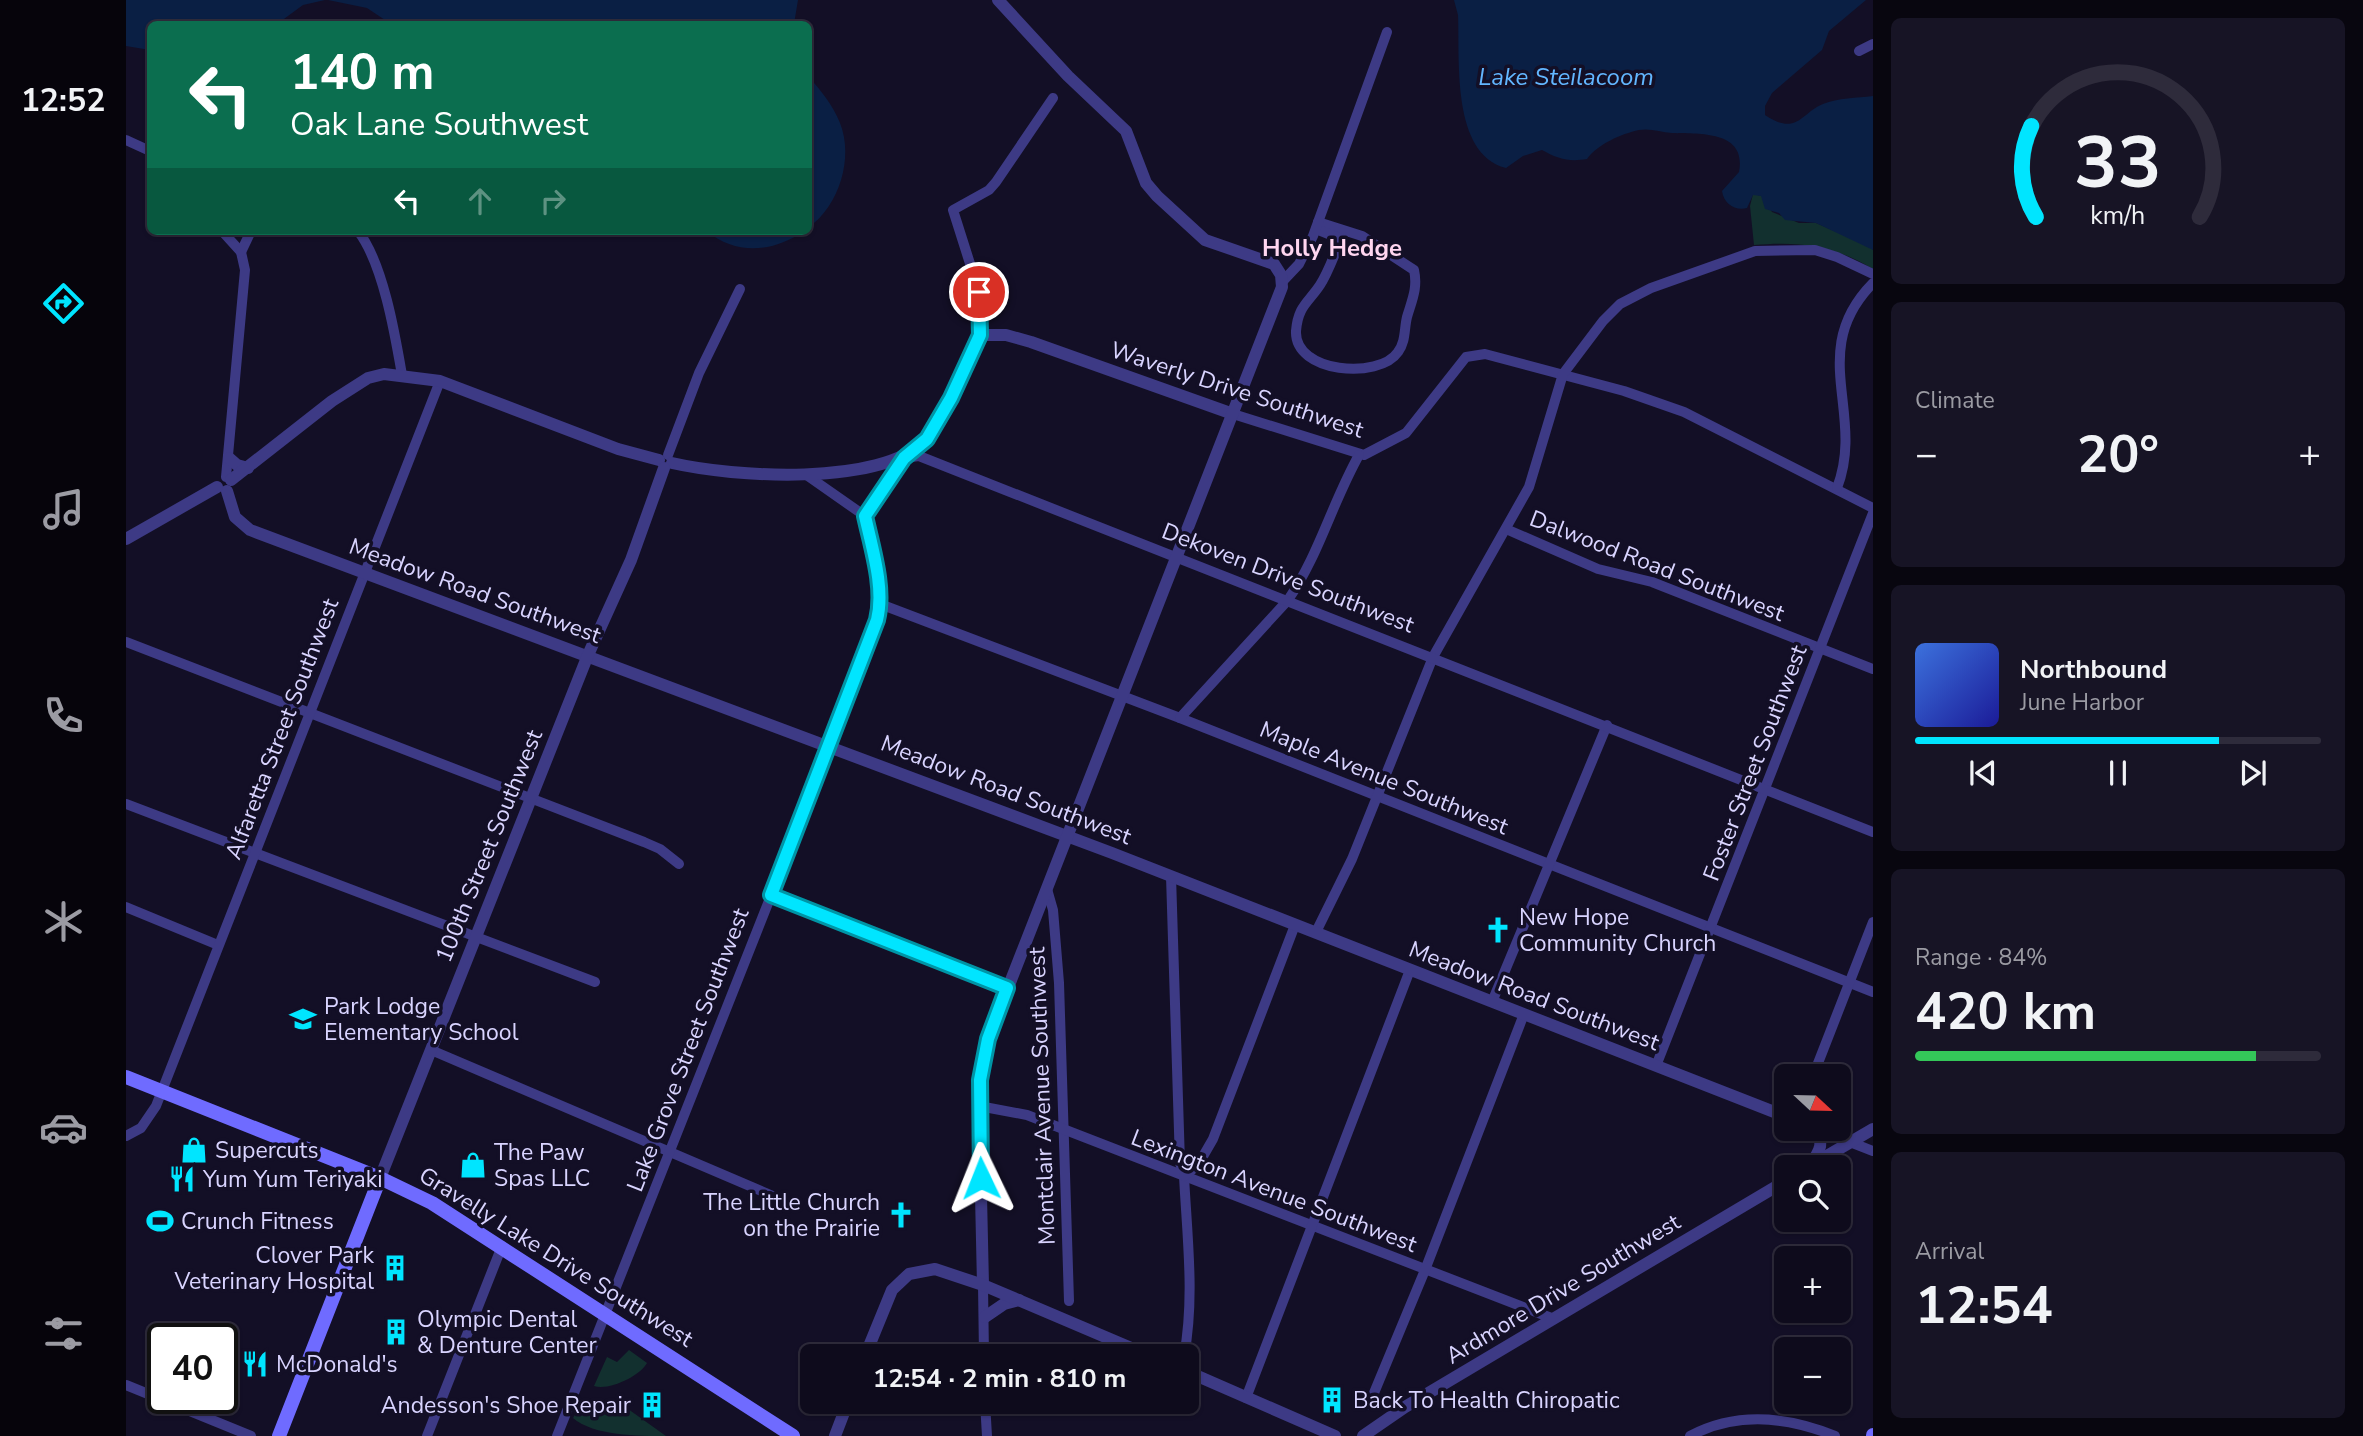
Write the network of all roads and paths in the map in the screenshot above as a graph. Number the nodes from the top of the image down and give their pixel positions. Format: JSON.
{"nodes":[{"id":1,"x":998,"y":0,"type":"edge"},
{"id":2,"x":1387,"y":32,"type":"dead end"},
{"id":3,"x":1873,"y":44,"type":"edge"},
{"id":4,"x":1859,"y":51,"type":"dead end"},
{"id":5,"x":1052,"y":98,"type":"dead end"},
{"id":6,"x":126,"y":140,"type":"edge"},
{"id":7,"x":147,"y":150,"type":"edge"},
{"id":8,"x":1317,"y":226,"type":"junction"},
{"id":9,"x":226,"y":235,"type":"edge"},
{"id":10,"x":249,"y":235,"type":"edge"},
{"id":11,"x":360,"y":235,"type":"edge"},
{"id":12,"x":1343,"y":235,"type":"junction"},
{"id":13,"x":241,"y":252,"type":"junction"},
{"id":14,"x":1873,"y":274,"type":"edge"},
{"id":15,"x":1282,"y":282,"type":"junction"},
{"id":16,"x":1873,"y":283,"type":"edge"},
{"id":17,"x":740,"y":289,"type":"dead end"},
{"id":18,"x":980,"y":335,"type":"junction"},
{"id":19,"x":1563,"y":374,"type":"junction"},
{"id":20,"x":402,"y":375,"type":"junction"},
{"id":21,"x":440,"y":381,"type":"junction"},
{"id":22,"x":1233,"y":414,"type":"junction"},
{"id":23,"x":1359,"y":455,"type":"junction"},
{"id":24,"x":229,"y":457,"type":"junction"},
{"id":25,"x":904,"y":458,"type":"junction"},
{"id":26,"x":666,"y":461,"type":"junction"},
{"id":27,"x":248,"y":468,"type":"junction"},
{"id":28,"x":805,"y":474,"type":"junction"},
{"id":29,"x":226,"y":484,"type":"junction"},
{"id":30,"x":1837,"y":488,"type":"junction"},
{"id":31,"x":1873,"y":511,"type":"edge"},
{"id":32,"x":865,"y":516,"type":"junction"},
{"id":33,"x":1506,"y":529,"type":"junction"},
{"id":34,"x":126,"y":539,"type":"edge"},
{"id":35,"x":1177,"y":556,"type":"junction"},
{"id":36,"x":363,"y":573,"type":"junction"},
{"id":37,"x":1288,"y":600,"type":"junction"},
{"id":38,"x":880,"y":604,"type":"junction"},
{"id":39,"x":126,"y":642,"type":"edge"},
{"id":40,"x":1820,"y":649,"type":"junction"},
{"id":41,"x":588,"y":655,"type":"junction"},
{"id":42,"x":1433,"y":657,"type":"junction"},
{"id":43,"x":1873,"y":669,"type":"edge"},
{"id":44,"x":1123,"y":696,"type":"junction"},
{"id":45,"x":309,"y":713,"type":"junction"},
{"id":46,"x":1180,"y":718,"type":"junction"},
{"id":47,"x":1607,"y":725,"type":"junction"},
{"id":48,"x":830,"y":746,"type":"junction"},
{"id":49,"x":1766,"y":789,"type":"junction"},
{"id":50,"x":1378,"y":796,"type":"junction"},
{"id":51,"x":533,"y":799,"type":"junction"},
{"id":52,"x":126,"y":804,"type":"edge"},
{"id":53,"x":1873,"y":832,"type":"edge"},
{"id":54,"x":1066,"y":836,"type":"junction"},
{"id":55,"x":254,"y":852,"type":"junction"},
{"id":56,"x":679,"y":864,"type":"dead end"},
{"id":57,"x":1551,"y":865,"type":"junction"},
{"id":58,"x":1171,"y":876,"type":"junction"},
{"id":59,"x":1047,"y":889,"type":"junction"},
{"id":60,"x":771,"y":895,"type":"junction"},
{"id":61,"x":126,"y":906,"type":"edge"},
{"id":62,"x":1873,"y":922,"type":"edge"},
{"id":63,"x":1295,"y":925,"type":"junction"},
{"id":64,"x":1711,"y":928,"type":"junction"},
{"id":65,"x":1316,"y":932,"type":"junction"},
{"id":66,"x":477,"y":937,"type":"junction"},
{"id":67,"x":218,"y":945,"type":"junction"},
{"id":68,"x":1410,"y":970,"type":"junction"},
{"id":69,"x":595,"y":982,"type":"dead end"},
{"id":70,"x":1849,"y":982,"type":"junction"},
{"id":71,"x":1007,"y":988,"type":"junction"},
{"id":72,"x":1873,"y":992,"type":"edge"},
{"id":73,"x":1492,"y":1002,"type":"junction"},
{"id":74,"x":1524,"y":1014,"type":"junction"},
{"id":75,"x":431,"y":1050,"type":"junction"},
{"id":76,"x":1818,"y":1064,"type":"edge"},
{"id":77,"x":1656,"y":1066,"type":"junction"},
{"id":78,"x":126,"y":1077,"type":"edge"},
{"id":79,"x":162,"y":1091,"type":"junction"},
{"id":80,"x":979,"y":1106,"type":"junction"},
{"id":81,"x":1774,"y":1112,"type":"edge"},
{"id":82,"x":1062,"y":1128,"type":"junction"},
{"id":83,"x":1873,"y":1129,"type":"edge"},
{"id":84,"x":126,"y":1136,"type":"edge"},
{"id":85,"x":1850,"y":1142,"type":"junction"},
{"id":86,"x":1873,"y":1151,"type":"edge"},
{"id":87,"x":670,"y":1152,"type":"junction"},
{"id":88,"x":1828,"y":1155,"type":"edge"},
{"id":89,"x":1184,"y":1177,"type":"junction"},
{"id":90,"x":380,"y":1178,"type":"junction"},
{"id":91,"x":1774,"y":1188,"type":"edge"},
{"id":92,"x":787,"y":1202,"type":"dead end"},
{"id":93,"x":1310,"y":1226,"type":"junction"},
{"id":94,"x":502,"y":1246,"type":"junction"},
{"id":95,"x":1425,"y":1270,"type":"junction"},
{"id":96,"x":983,"y":1285,"type":"junction"},
{"id":97,"x":1018,"y":1300,"type":"junction"},
{"id":98,"x":1069,"y":1301,"type":"dead end"},
{"id":99,"x":607,"y":1314,"type":"junction"},
{"id":100,"x":985,"y":1317,"type":"junction"},
{"id":101,"x":1554,"y":1320,"type":"junction"},
{"id":102,"x":870,"y":1344,"type":"edge"},
{"id":103,"x":984,"y":1344,"type":"edge"},
{"id":104,"x":1122,"y":1344,"type":"edge"},
{"id":105,"x":1186,"y":1344,"type":"edge"},
{"id":106,"x":1199,"y":1377,"type":"edge"},
{"id":107,"x":126,"y":1385,"type":"edge"},
{"id":108,"x":1246,"y":1398,"type":"junction"},
{"id":109,"x":1369,"y":1405,"type":"dead end"},
{"id":110,"x":843,"y":1414,"type":"edge"},
{"id":111,"x":986,"y":1414,"type":"edge"},
{"id":112,"x":251,"y":1436,"type":"edge"},
{"id":113,"x":279,"y":1436,"type":"edge"},
{"id":114,"x":427,"y":1436,"type":"edge"},
{"id":115,"x":557,"y":1436,"type":"edge"},
{"id":116,"x":793,"y":1436,"type":"edge"},
{"id":117,"x":835,"y":1436,"type":"edge"},
{"id":118,"x":987,"y":1436,"type":"edge"},
{"id":119,"x":1335,"y":1436,"type":"edge"},
{"id":120,"x":1363,"y":1436,"type":"edge"},
{"id":121,"x":1690,"y":1436,"type":"edge"},
{"id":122,"x":1835,"y":1436,"type":"edge"}],
"edges":[{"from":1,"to":15,"type":"street"},
{"from":2,"to":8,"type":"street"},
{"from":3,"to":4,"type":"street"},
{"from":5,"to":18,"type":"street"},
{"from":6,"to":7,"type":"street"},
{"from":8,"to":12,"type":"street"},
{"from":8,"to":15,"type":"street"},
{"from":9,"to":13,"type":"street"},
{"from":10,"to":13,"type":"street"},
{"from":11,"to":20,"type":"street"},
{"from":12,"to":12,"type":"street"},
{"from":13,"to":24,"type":"street"},
{"from":14,"to":19,"type":"street"},
{"from":15,"to":22,"type":"street"},
{"from":16,"to":30,"type":"street"},
{"from":17,"to":26,"type":"street","name":"100th Street Southwest"},
{"from":18,"to":22,"type":"street","name":"Waverly Drive Southwest"},
{"from":18,"to":25,"type":"street"},
{"from":19,"to":23,"type":"street","name":"Waverly Drive Southwest"},
{"from":19,"to":30,"type":"street","name":"Waverly Drive Southwest"},
{"from":19,"to":33,"type":"street"},
{"from":20,"to":21,"type":"street","name":"Dekoven Drive Southwest"},
{"from":20,"to":27,"type":"street","name":"Dekoven Drive Southwest"},
{"from":21,"to":26,"type":"street","name":"Dekoven Drive Southwest"},
{"from":21,"to":36,"type":"street","name":"Alfaretta Street Southwest"},
{"from":22,"to":23,"type":"street","name":"Waverly Drive Southwest"},
{"from":22,"to":35,"type":"street"},
{"from":23,"to":37,"type":"street"},
{"from":24,"to":27,"type":"street"},
{"from":24,"to":29,"type":"street"},
{"from":25,"to":28,"type":"street","name":"Dekoven Drive Southwest"},
{"from":25,"to":32,"type":"street"},
{"from":25,"to":35,"type":"street","name":"Dekoven Drive Southwest"},
{"from":26,"to":28,"type":"street","name":"Dekoven Drive Southwest"},
{"from":26,"to":41,"type":"street","name":"100th Street Southwest"},
{"from":27,"to":29,"type":"street","name":"Dekoven Drive Southwest"},
{"from":28,"to":32,"type":"street"},
{"from":29,"to":34,"type":"street","name":"Dekoven Drive Southwest"},
{"from":29,"to":36,"type":"street","name":"Meadow Road Southwest"},
{"from":30,"to":31,"type":"street","name":"Waverly Drive Southwest"},
{"from":31,"to":40,"type":"street","name":"Foster Street Southwest"},
{"from":32,"to":38,"type":"street","name":"Lake Grove Street Southwest"},
{"from":33,"to":40,"type":"street","name":"Dalwood Road Southwest"},
{"from":33,"to":42,"type":"street"},
{"from":35,"to":37,"type":"street","name":"Dekoven Drive Southwest"},
{"from":35,"to":44,"type":"street"},
{"from":36,"to":41,"type":"street","name":"Meadow Road Southwest"},
{"from":36,"to":45,"type":"street","name":"Alfaretta Street Southwest"},
{"from":37,"to":42,"type":"street","name":"Dekoven Drive Southwest"},
{"from":37,"to":46,"type":"street"},
{"from":38,"to":44,"type":"street","name":"Maple Avenue Southwest"},
{"from":38,"to":48,"type":"street","name":"Lake Grove Street Southwest"},
{"from":39,"to":45,"type":"street"},
{"from":40,"to":43,"type":"street","name":"Dalwood Road Southwest"},
{"from":40,"to":49,"type":"street","name":"Foster Street Southwest"},
{"from":41,"to":48,"type":"street","name":"Meadow Road Southwest"},
{"from":41,"to":51,"type":"street","name":"100th Street Southwest"},
{"from":42,"to":47,"type":"street","name":"Dekoven Drive Southwest"},
{"from":42,"to":50,"type":"street"},
{"from":44,"to":46,"type":"street","name":"Maple Avenue Southwest"},
{"from":44,"to":54,"type":"street"},
{"from":45,"to":51,"type":"street"},
{"from":45,"to":55,"type":"street","name":"Alfaretta Street Southwest"},
{"from":46,"to":50,"type":"street","name":"Maple Avenue Southwest"},
{"from":47,"to":49,"type":"street","name":"Dekoven Drive Southwest"},
{"from":47,"to":57,"type":"street"},
{"from":48,"to":54,"type":"street","name":"Meadow Road Southwest"},
{"from":48,"to":60,"type":"street","name":"Lake Grove Street Southwest"},
{"from":49,"to":53,"type":"street","name":"Dekoven Drive Southwest"},
{"from":49,"to":64,"type":"street","name":"Foster Street Southwest"},
{"from":50,"to":57,"type":"street","name":"Maple Avenue Southwest"},
{"from":50,"to":65,"type":"street"},
{"from":51,"to":56,"type":"street"},
{"from":51,"to":66,"type":"street","name":"100th Street Southwest"},
{"from":52,"to":55,"type":"street"},
{"from":54,"to":58,"type":"street","name":"Meadow Road Southwest"},
{"from":54,"to":59,"type":"street"},
{"from":55,"to":66,"type":"street"},
{"from":55,"to":67,"type":"street","name":"Alfaretta Street Southwest"},
{"from":57,"to":64,"type":"street","name":"Maple Avenue Southwest"},
{"from":57,"to":73,"type":"street"},
{"from":58,"to":63,"type":"street","name":"Meadow Road Southwest"},
{"from":58,"to":89,"type":"street"},
{"from":59,"to":71,"type":"street"},
{"from":59,"to":82,"type":"street","name":"Montclair Avenue Southwest"},
{"from":60,"to":71,"type":"street"},
{"from":60,"to":87,"type":"street","name":"Lake Grove Street Southwest"},
{"from":61,"to":67,"type":"street"},
{"from":62,"to":70,"type":"street"},
{"from":63,"to":65,"type":"street","name":"Meadow Road Southwest"},
{"from":63,"to":89,"type":"street"},
{"from":64,"to":70,"type":"street","name":"Maple Avenue Southwest"},
{"from":64,"to":77,"type":"street","name":"Foster Street Southwest"},
{"from":65,"to":68,"type":"street","name":"Meadow Road Southwest"},
{"from":66,"to":69,"type":"street"},
{"from":66,"to":75,"type":"street","name":"100th Street Southwest"},
{"from":67,"to":79,"type":"street","name":"Alfaretta Street Southwest"},
{"from":68,"to":73,"type":"street","name":"Meadow Road Southwest"},
{"from":68,"to":93,"type":"street"},
{"from":70,"to":72,"type":"street","name":"Maple Avenue Southwest"},
{"from":70,"to":76,"type":"street"},
{"from":71,"to":80,"type":"street"},
{"from":73,"to":74,"type":"street","name":"Meadow Road Southwest"},
{"from":74,"to":77,"type":"street","name":"Meadow Road Southwest"},
{"from":74,"to":95,"type":"street"},
{"from":75,"to":87,"type":"street"},
{"from":75,"to":90,"type":"street","name":"100th Street Southwest"},
{"from":77,"to":81,"type":"street","name":"Meadow Road Southwest"},
{"from":78,"to":79,"type":"main road","name":"Gravelly Lake Drive Southwest"},
{"from":79,"to":84,"type":"street","name":"Alfaretta Street Southwest"},
{"from":79,"to":90,"type":"main road","name":"Gravelly Lake Drive Southwest"},
{"from":80,"to":82,"type":"street","name":"Lexington Avenue Southwest"},
{"from":80,"to":96,"type":"street"},
{"from":82,"to":89,"type":"street","name":"Lexington Avenue Southwest"},
{"from":82,"to":98,"type":"street","name":"Montclair Avenue Southwest"},
{"from":83,"to":85,"type":"street"},
{"from":85,"to":86,"type":"street"},
{"from":85,"to":88,"type":"street"},
{"from":87,"to":92,"type":"street"},
{"from":87,"to":99,"type":"street","name":"Lake Grove Street Southwest"},
{"from":89,"to":93,"type":"street","name":"Lexington Avenue Southwest"},
{"from":89,"to":105,"type":"street"},
{"from":90,"to":94,"type":"main road","name":"Gravelly Lake Drive Southwest"},
{"from":90,"to":113,"type":"main road","name":"100th Street Southwest"},
{"from":91,"to":101,"type":"street","name":"Ardmore Drive Southwest"},
{"from":93,"to":95,"type":"street","name":"Lexington Avenue Southwest"},
{"from":93,"to":108,"type":"street"},
{"from":94,"to":99,"type":"main road","name":"Gravelly Lake Drive Southwest"},
{"from":94,"to":114,"type":"street"},
{"from":95,"to":101,"type":"street","name":"Lexington Avenue Southwest"},
{"from":95,"to":109,"type":"street"},
{"from":96,"to":97,"type":"street"},
{"from":96,"to":100,"type":"street"},
{"from":96,"to":102,"type":"street"},
{"from":97,"to":100,"type":"street"},
{"from":97,"to":104,"type":"street"},
{"from":99,"to":115,"type":"street","name":"Lake Grove Street Southwest"},
{"from":99,"to":116,"type":"main road","name":"Gravelly Lake Drive Southwest"},
{"from":100,"to":103,"type":"street"},
{"from":101,"to":120,"type":"street","name":"Ardmore Drive Southwest"},
{"from":106,"to":108,"type":"street"},
{"from":107,"to":112,"type":"street"},
{"from":108,"to":119,"type":"street"},
{"from":110,"to":117,"type":"street"},
{"from":111,"to":118,"type":"street"},
{"from":121,"to":122,"type":"street"}]}
